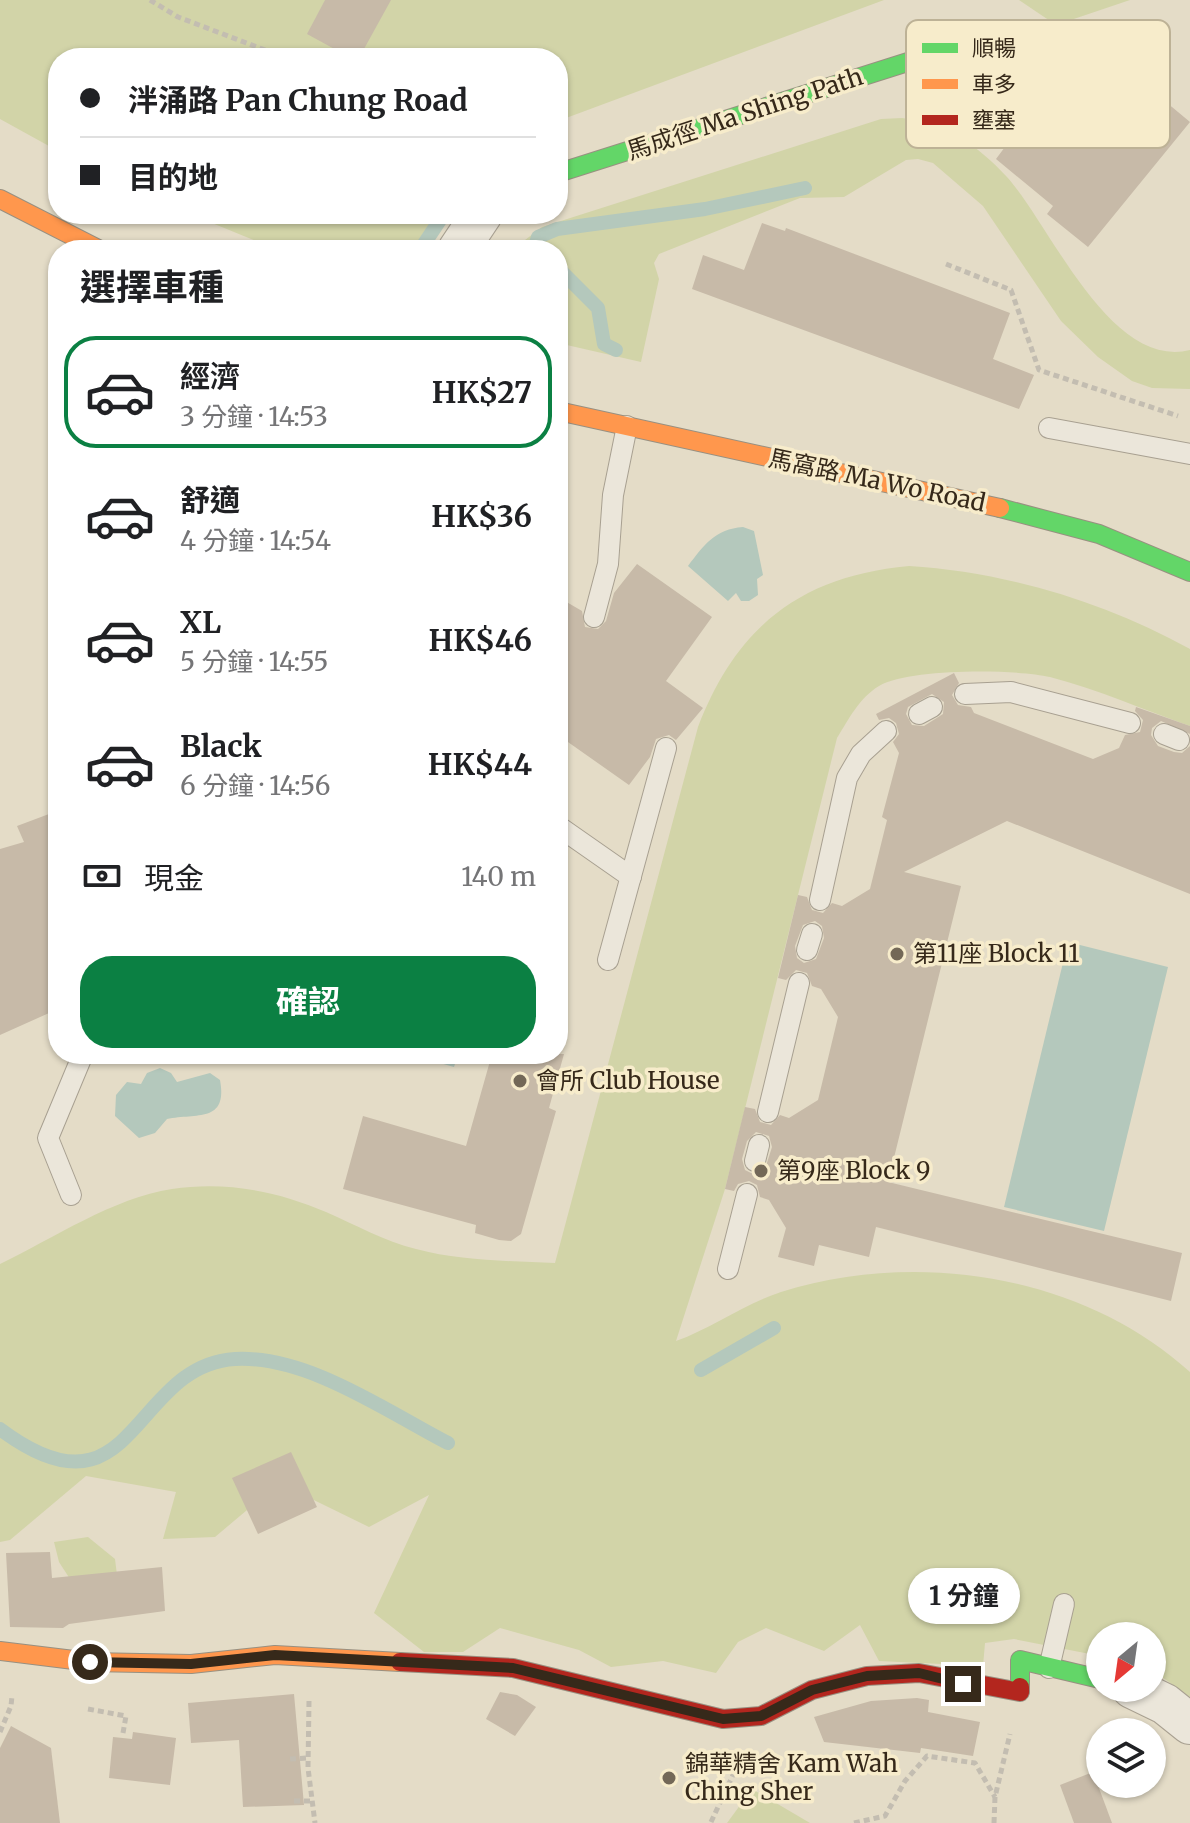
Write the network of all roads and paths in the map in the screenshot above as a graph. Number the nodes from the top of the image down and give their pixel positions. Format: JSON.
{"nodes":[{"id":1,"x":150,"y":0,"type":"edge"},
{"id":2,"x":260,"y":48,"type":"edge"},
{"id":3,"x":906,"y":63,"type":"edge"},
{"id":4,"x":568,"y":170,"type":"edge"},
{"id":5,"x":0,"y":199,"type":"edge"},
{"id":6,"x":48,"y":223,"type":"edge"},
{"id":7,"x":49,"y":224,"type":"edge"},
{"id":8,"x":80,"y":240,"type":"edge"},
{"id":9,"x":946,"y":264,"type":"dead end"},
{"id":10,"x":568,"y":413,"type":"edge"},
{"id":11,"x":1190,"y":420,"type":"edge"},
{"id":12,"x":627,"y":426,"type":"junction"},
{"id":13,"x":1049,"y":428,"type":"dead end"},
{"id":14,"x":1190,"y":454,"type":"edge"},
{"id":15,"x":1190,"y":572,"type":"edge"},
{"id":16,"x":594,"y":617,"type":"dead end"},
{"id":17,"x":965,"y":694,"type":"dead end"},
{"id":18,"x":1130,"y":723,"type":"dead end"},
{"id":19,"x":886,"y":731,"type":"dead end"},
{"id":20,"x":666,"y":748,"type":"dead end"},
{"id":21,"x":568,"y":833,"type":"edge"},
{"id":22,"x":631,"y":877,"type":"junction"},
{"id":23,"x":820,"y":900,"type":"dead end"},
{"id":24,"x":608,"y":960,"type":"dead end"},
{"id":25,"x":799,"y":983,"type":"dead end"},
{"id":26,"x":79,"y":1064,"type":"edge"},
{"id":27,"x":768,"y":1112,"type":"dead end"},
{"id":28,"x":747,"y":1194,"type":"dead end"},
{"id":29,"x":71,"y":1195,"type":"dead end"},
{"id":30,"x":728,"y":1269,"type":"dead end"},
{"id":31,"x":1064,"y":1604,"type":"dead end"},
{"id":32,"x":0,"y":1651,"type":"edge"},
{"id":33,"x":1049,"y":1668,"type":"junction"},
{"id":34,"x":1086,"y":1676,"type":"edge"},
{"id":35,"x":309,"y":1689,"type":"dead end"},
{"id":36,"x":1020,"y":1692,"type":"junction"},
{"id":37,"x":1161,"y":1702,"type":"edge"},
{"id":38,"x":761,"y":1716,"type":"junction"},
{"id":39,"x":1190,"y":1724,"type":"edge"},
{"id":40,"x":308,"y":1758,"type":"junction"},
{"id":41,"x":290,"y":1759,"type":"dead end"},
{"id":42,"x":995,"y":1797,"type":"junction"},
{"id":43,"x":294,"y":1801,"type":"dead end"},
{"id":44,"x":311,"y":1801,"type":"junction"},
{"id":45,"x":711,"y":1822,"type":"edge"},
{"id":46,"x":315,"y":1823,"type":"edge"},
{"id":47,"x":854,"y":1823,"type":"edge"},
{"id":48,"x":994,"y":1823,"type":"edge"}],
"edges":[{"from":1,"to":2,"type":"path"},
{"from":3,"to":4,"type":"street","name":"馬成徑 Ma Shing Path"},
{"from":5,"to":6,"type":"street"},
{"from":7,"to":8,"type":"street"},
{"from":9,"to":11,"type":"path"},
{"from":10,"to":12,"type":"street","name":"馬窩路 Ma Wo Road"},
{"from":12,"to":15,"type":"street","name":"馬窩路 Ma Wo Road"},
{"from":12,"to":16,"type":"lane"},
{"from":13,"to":14,"type":"lane"},
{"from":17,"to":18,"type":"lane"},
{"from":19,"to":23,"type":"lane"},
{"from":20,"to":22,"type":"lane"},
{"from":21,"to":22,"type":"lane"},
{"from":22,"to":24,"type":"lane"},
{"from":25,"to":27,"type":"lane"},
{"from":26,"to":29,"type":"lane"},
{"from":28,"to":30,"type":"lane"},
{"from":31,"to":33,"type":"lane"},
{"from":32,"to":38,"type":"street"},
{"from":33,"to":34,"type":"street"},
{"from":33,"to":36,"type":"street"},
{"from":35,"to":40,"type":"path"},
{"from":36,"to":38,"type":"street"},
{"from":36,"to":42,"type":"path"},
{"from":37,"to":39,"type":"street"},
{"from":38,"to":45,"type":"path"},
{"from":40,"to":41,"type":"path"},
{"from":40,"to":44,"type":"path"},
{"from":42,"to":47,"type":"path"},
{"from":42,"to":48,"type":"path"},
{"from":43,"to":44,"type":"path"},
{"from":44,"to":46,"type":"path"}]}
